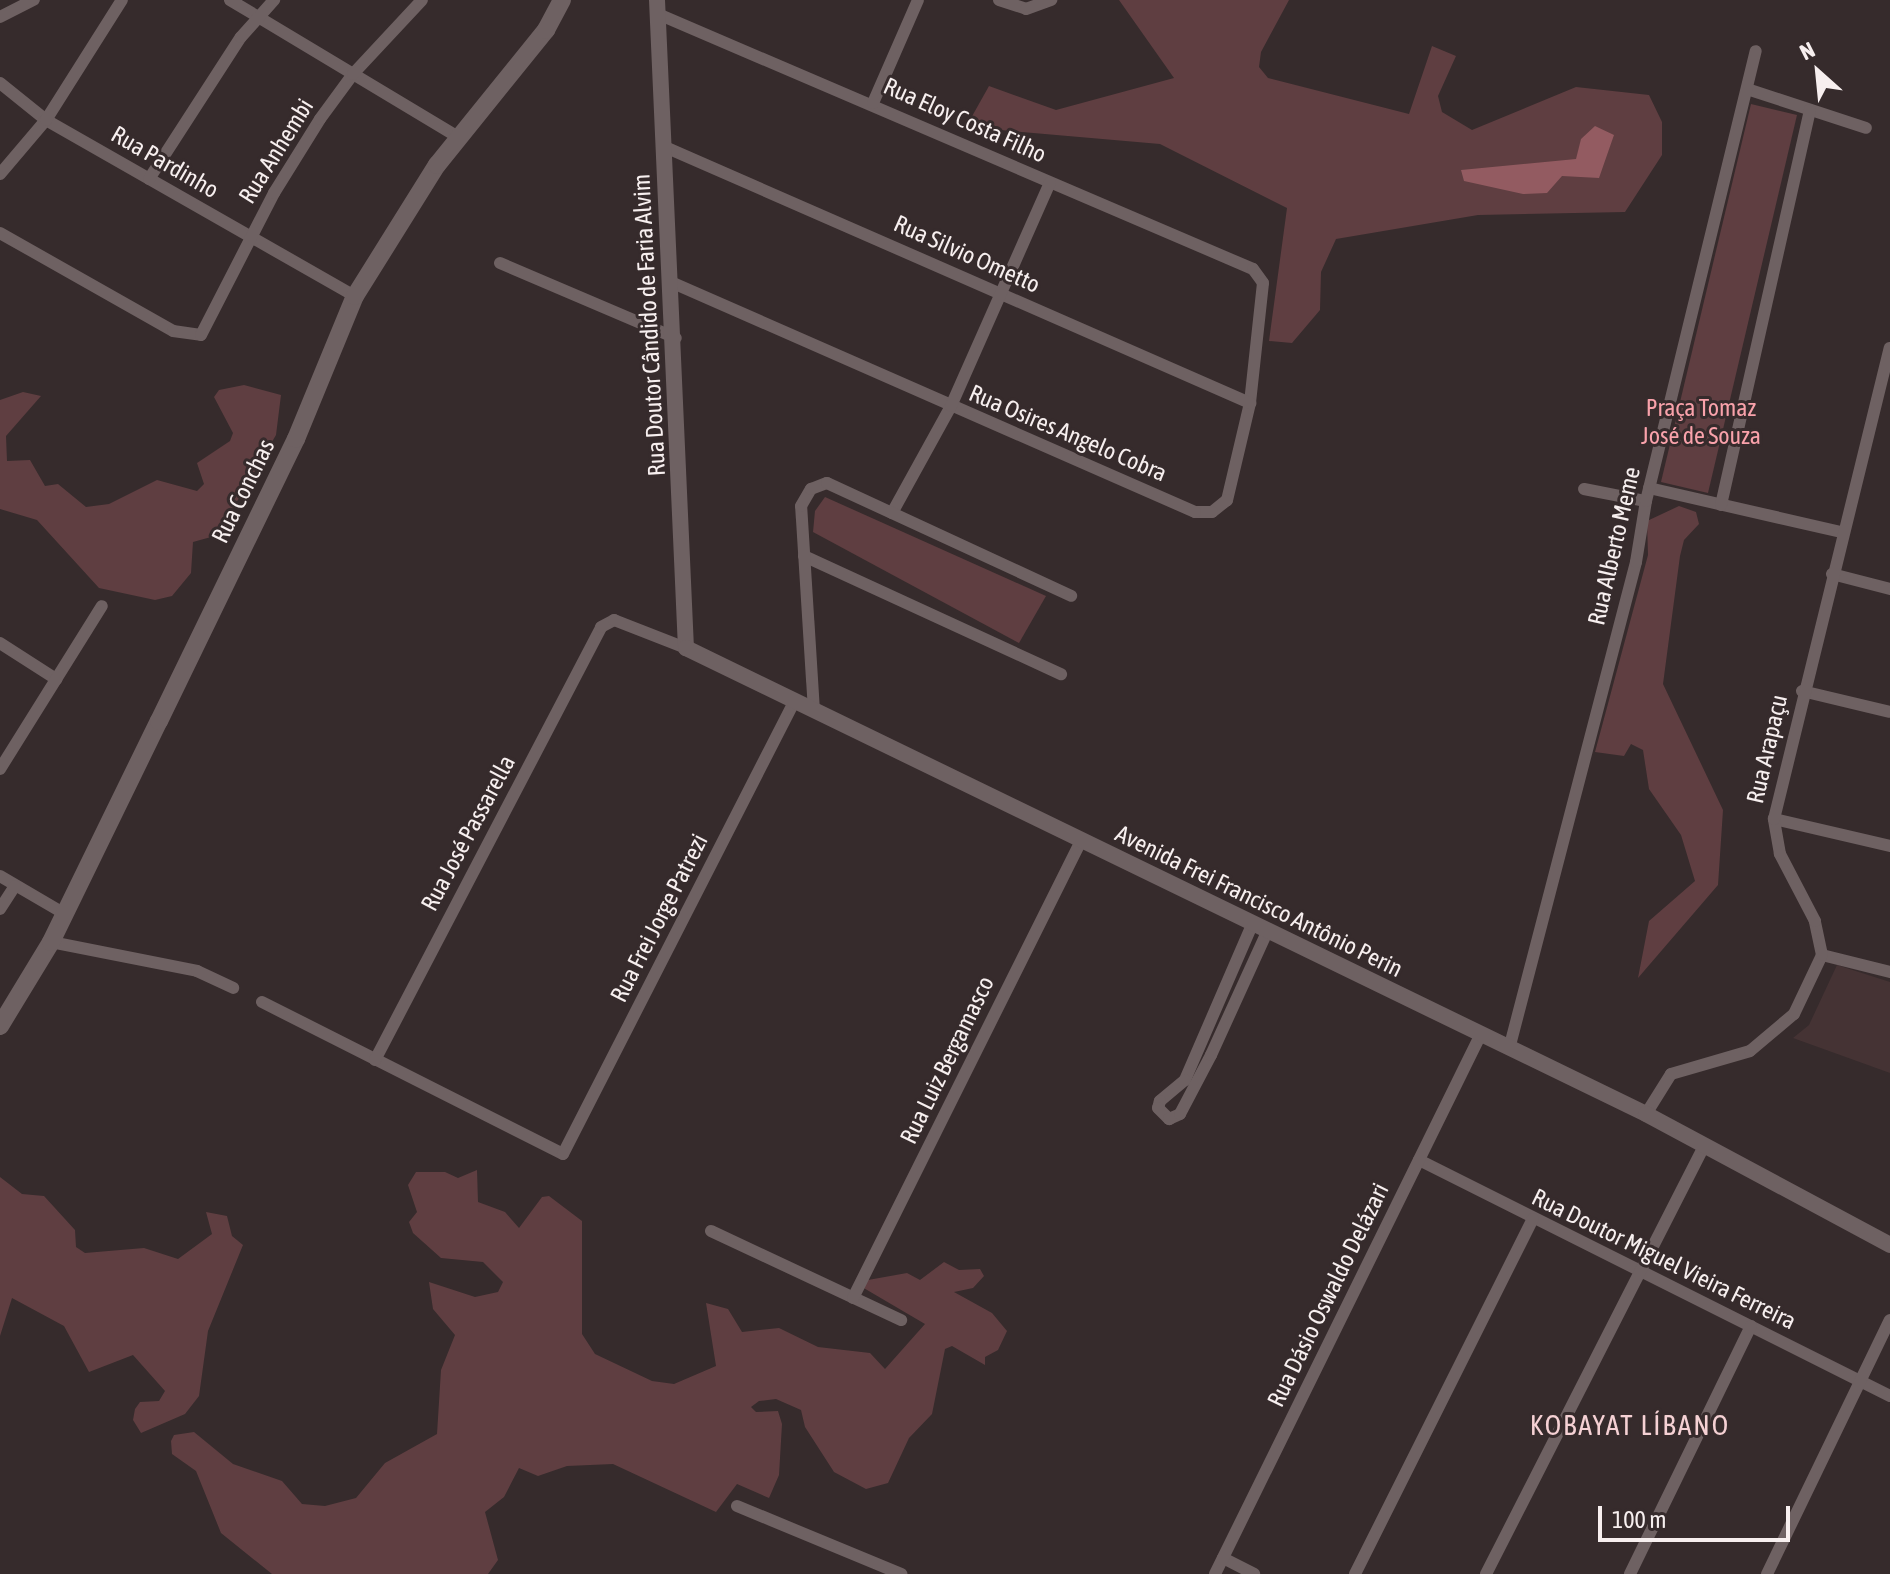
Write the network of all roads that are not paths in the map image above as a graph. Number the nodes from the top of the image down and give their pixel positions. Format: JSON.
{"nodes":[{"id":1,"x":34,"y":0,"type":"edge"},
{"id":2,"x":122,"y":0,"type":"edge"},
{"id":3,"x":230,"y":0,"type":"edge"},
{"id":4,"x":274,"y":0,"type":"edge"},
{"id":5,"x":422,"y":0,"type":"edge"},
{"id":6,"x":562,"y":0,"type":"edge"},
{"id":7,"x":918,"y":0,"type":"edge"},
{"id":8,"x":999,"y":0,"type":"edge"},
{"id":9,"x":1051,"y":0,"type":"edge"},
{"id":10,"x":658,"y":7,"type":"edge"},
{"id":11,"x":0,"y":17,"type":"edge"},
{"id":12,"x":260,"y":18,"type":"junction"},
{"id":13,"x":1756,"y":51,"type":"dead end"},
{"id":14,"x":353,"y":74,"type":"junction"},
{"id":15,"x":0,"y":83,"type":"edge"},
{"id":16,"x":1747,"y":89,"type":"junction"},
{"id":17,"x":873,"y":103,"type":"junction"},
{"id":18,"x":1810,"y":110,"type":"junction"},
{"id":19,"x":46,"y":120,"type":"junction"},
{"id":20,"x":1866,"y":128,"type":"dead end"},
{"id":21,"x":458,"y":137,"type":"junction"},
{"id":22,"x":665,"y":147,"type":"junction"},
{"id":23,"x":0,"y":174,"type":"edge"},
{"id":24,"x":149,"y":179,"type":"junction"},
{"id":25,"x":1050,"y":183,"type":"junction"},
{"id":26,"x":0,"y":233,"type":"edge"},
{"id":27,"x":251,"y":236,"type":"junction"},
{"id":28,"x":500,"y":263,"type":"dead end"},
{"id":29,"x":1253,"y":269,"type":"joint"},
{"id":30,"x":673,"y":283,"type":"junction"},
{"id":31,"x":1000,"y":292,"type":"junction"},
{"id":32,"x":355,"y":296,"type":"junction"},
{"id":33,"x":676,"y":338,"type":"junction"},
{"id":34,"x":1890,"y":348,"type":"edge"},
{"id":35,"x":1250,"y":403,"type":"junction"},
{"id":36,"x":951,"y":406,"type":"junction"},
{"id":37,"x":1584,"y":489,"type":"dead end"},
{"id":38,"x":1648,"y":494,"type":"junction"},
{"id":39,"x":1721,"y":505,"type":"junction"},
{"id":40,"x":892,"y":513,"type":"junction"},
{"id":41,"x":1841,"y":532,"type":"junction"},
{"id":42,"x":804,"y":556,"type":"junction"},
{"id":43,"x":1832,"y":574,"type":"junction"},
{"id":44,"x":1890,"y":589,"type":"edge"},
{"id":45,"x":1071,"y":596,"type":"dead end"},
{"id":46,"x":102,"y":606,"type":"dead end"},
{"id":47,"x":601,"y":627,"type":"joint"},
{"id":48,"x":0,"y":643,"type":"edge"},
{"id":49,"x":686,"y":648,"type":"junction"},
{"id":50,"x":1061,"y":674,"type":"dead end"},
{"id":51,"x":56,"y":679,"type":"junction"},
{"id":52,"x":1802,"y":691,"type":"junction"},
{"id":53,"x":794,"y":702,"type":"junction"},
{"id":54,"x":814,"y":711,"type":"junction"},
{"id":55,"x":1890,"y":712,"type":"edge"},
{"id":56,"x":2,"y":763,"type":"edge"},
{"id":57,"x":1774,"y":819,"type":"junction"},
{"id":58,"x":1081,"y":841,"type":"junction"},
{"id":59,"x":1890,"y":846,"type":"edge"},
{"id":60,"x":0,"y":876,"type":"edge"},
{"id":61,"x":15,"y":886,"type":"junction"},
{"id":62,"x":0,"y":909,"type":"edge"},
{"id":63,"x":65,"y":914,"type":"junction"},
{"id":64,"x":1260,"y":929,"type":"junction"},
{"id":65,"x":51,"y":942,"type":"junction"},
{"id":66,"x":1822,"y":955,"type":"junction"},
{"id":67,"x":1890,"y":972,"type":"edge"},
{"id":68,"x":233,"y":988,"type":"dead end"},
{"id":69,"x":262,"y":1002,"type":"dead end"},
{"id":70,"x":0,"y":1026,"type":"edge"},
{"id":71,"x":1480,"y":1036,"type":"junction"},
{"id":72,"x":1509,"y":1049,"type":"junction"},
{"id":73,"x":375,"y":1060,"type":"junction"},
{"id":74,"x":1646,"y":1114,"type":"junction"},
{"id":75,"x":1704,"y":1147,"type":"junction"},
{"id":76,"x":1419,"y":1160,"type":"junction"},
{"id":77,"x":1533,"y":1219,"type":"junction"},
{"id":78,"x":711,"y":1231,"type":"dead end"},
{"id":79,"x":1890,"y":1245,"type":"edge"},
{"id":80,"x":1641,"y":1272,"type":"junction"},
{"id":81,"x":853,"y":1298,"type":"junction"},
{"id":82,"x":901,"y":1320,"type":"dead end"},
{"id":83,"x":1890,"y":1320,"type":"edge"},
{"id":84,"x":1751,"y":1326,"type":"junction"},
{"id":85,"x":1862,"y":1382,"type":"junction"},
{"id":86,"x":1890,"y":1396,"type":"edge"},
{"id":87,"x":737,"y":1506,"type":"dead end"},
{"id":88,"x":1223,"y":1558,"type":"junction"},
{"id":89,"x":901,"y":1574,"type":"edge"},
{"id":90,"x":1215,"y":1574,"type":"edge"},
{"id":91,"x":1254,"y":1574,"type":"edge"},
{"id":92,"x":1355,"y":1574,"type":"edge"},
{"id":93,"x":1486,"y":1574,"type":"edge"},
{"id":94,"x":1630,"y":1574,"type":"edge"},
{"id":95,"x":1767,"y":1574,"type":"edge"}],
"edges":[{"from":1,"to":11,"type":"street"},
{"from":2,"to":19,"type":"street"},
{"from":3,"to":12,"type":"street"},
{"from":4,"to":12,"type":"street"},
{"from":5,"to":14,"type":"street","name":"Rua Anhembi"},
{"from":6,"to":21,"type":"main road","name":"Rua Conchas"},
{"from":7,"to":17,"type":"street"},
{"from":8,"to":9,"type":"street"},
{"from":10,"to":17,"type":"street","name":"Rua Eloy Costa Filho"},
{"from":10,"to":22,"type":"street","name":"Rua Doutor Cândido de Faria Alvim"},
{"from":12,"to":14,"type":"street"},
{"from":12,"to":24,"type":"street"},
{"from":13,"to":16,"type":"street","name":"Rua Alberto Meme"},
{"from":14,"to":21,"type":"street"},
{"from":14,"to":27,"type":"street","name":"Rua Anhembi"},
{"from":15,"to":19,"type":"street","name":"Rua Pardinho"},
{"from":16,"to":18,"type":"street"},
{"from":16,"to":38,"type":"street","name":"Rua Alberto Meme"},
{"from":17,"to":25,"type":"street","name":"Rua Eloy Costa Filho"},
{"from":18,"to":20,"type":"street"},
{"from":18,"to":39,"type":"street"},
{"from":19,"to":23,"type":"street"},
{"from":19,"to":24,"type":"street","name":"Rua Pardinho"},
{"from":21,"to":32,"type":"main road","name":"Rua Conchas"},
{"from":22,"to":30,"type":"street","name":"Rua Doutor Cândido de Faria Alvim"},
{"from":22,"to":31,"type":"street","name":"Rua Silvio Ometto"},
{"from":24,"to":27,"type":"street","name":"Rua Pardinho"},
{"from":25,"to":29,"type":"street","name":"Rua Eloy Costa Filho"},
{"from":25,"to":31,"type":"street"},
{"from":26,"to":27,"type":"street","name":"Rua Anhembi"},
{"from":27,"to":32,"type":"street","name":"Rua Pardinho"},
{"from":28,"to":33,"type":"street"},
{"from":29,"to":35,"type":"street","name":"Rua Osires Angelo Cobra"},
{"from":30,"to":33,"type":"street","name":"Rua Doutor Cândido de Faria Alvim"},
{"from":30,"to":36,"type":"street","name":"Rua Osires Angelo Cobra"},
{"from":31,"to":35,"type":"street","name":"Rua Silvio Ometto"},
{"from":31,"to":36,"type":"street"},
{"from":32,"to":63,"type":"main road","name":"Rua Conchas"},
{"from":33,"to":49,"type":"street","name":"Rua Doutor Cândido de Faria Alvim"},
{"from":34,"to":41,"type":"street","name":"Rua Arapaçu"},
{"from":35,"to":36,"type":"street","name":"Rua Osires Angelo Cobra"},
{"from":36,"to":40,"type":"street"},
{"from":37,"to":38,"type":"street"},
{"from":38,"to":39,"type":"street"},
{"from":38,"to":72,"type":"street","name":"Rua Alberto Meme"},
{"from":39,"to":41,"type":"street"},
{"from":40,"to":42,"type":"street"},
{"from":40,"to":45,"type":"street"},
{"from":41,"to":43,"type":"street","name":"Rua Arapaçu"},
{"from":42,"to":50,"type":"street"},
{"from":42,"to":54,"type":"street"},
{"from":43,"to":44,"type":"street"},
{"from":43,"to":52,"type":"street","name":"Rua Arapaçu"},
{"from":46,"to":51,"type":"street"},
{"from":47,"to":49,"type":"street","name":"Avenida Frei Francisco Antônio Perin"},
{"from":47,"to":73,"type":"street","name":"Rua José Passarella"},
{"from":48,"to":51,"type":"street"},
{"from":49,"to":53,"type":"street","name":"Avenida Frei Francisco Antônio Perin"},
{"from":51,"to":56,"type":"street"},
{"from":52,"to":55,"type":"street"},
{"from":52,"to":57,"type":"street","name":"Rua Arapaçu"},
{"from":53,"to":54,"type":"street","name":"Avenida Frei Francisco Antônio Perin"},
{"from":53,"to":73,"type":"street","name":"Rua Frei Jorge Patrezi"},
{"from":54,"to":58,"type":"street","name":"Avenida Frei Francisco Antônio Perin"},
{"from":57,"to":59,"type":"street"},
{"from":57,"to":66,"type":"street","name":"Rua Arapaçu"},
{"from":58,"to":64,"type":"street","name":"Avenida Frei Francisco Antônio Perin"},
{"from":58,"to":81,"type":"street","name":"Rua Luiz Bergamasco"},
{"from":60,"to":61,"type":"street"},
{"from":61,"to":62,"type":"street"},
{"from":61,"to":63,"type":"street"},
{"from":63,"to":65,"type":"main road","name":"Rua Conchas"},
{"from":64,"to":64,"type":"street"},
{"from":64,"to":71,"type":"street","name":"Avenida Frei Francisco Antônio Perin"},
{"from":65,"to":68,"type":"street"},
{"from":65,"to":70,"type":"main road","name":"Rua Conchas"},
{"from":66,"to":67,"type":"street"},
{"from":66,"to":74,"type":"street"},
{"from":69,"to":73,"type":"street"},
{"from":71,"to":72,"type":"street","name":"Avenida Frei Francisco Antônio Perin"},
{"from":71,"to":76,"type":"street","name":"Rua Dásio Oswaldo Delázari"},
{"from":72,"to":74,"type":"street","name":"Avenida Frei Francisco Antônio Perin"},
{"from":74,"to":75,"type":"street","name":"Avenida Frei Francisco Antônio Perin"},
{"from":75,"to":79,"type":"street","name":"Avenida Frei Francisco Antônio Perin"},
{"from":75,"to":80,"type":"street"},
{"from":76,"to":77,"type":"street","name":"Rua Doutor Miguel Vieira Ferreira"},
{"from":76,"to":88,"type":"street","name":"Rua Dásio Oswaldo Delázari"},
{"from":77,"to":80,"type":"street","name":"Rua Doutor Miguel Vieira Ferreira"},
{"from":77,"to":92,"type":"street"},
{"from":78,"to":81,"type":"street"},
{"from":80,"to":84,"type":"street","name":"Rua Doutor Miguel Vieira Ferreira"},
{"from":80,"to":93,"type":"street"},
{"from":81,"to":82,"type":"street"},
{"from":83,"to":85,"type":"street"},
{"from":84,"to":85,"type":"street","name":"Rua Doutor Miguel Vieira Ferreira"},
{"from":84,"to":94,"type":"street"},
{"from":85,"to":86,"type":"street","name":"Rua Doutor Miguel Vieira Ferreira"},
{"from":85,"to":95,"type":"street"},
{"from":87,"to":89,"type":"street"},
{"from":88,"to":90,"type":"street","name":"Rua Dásio Oswaldo Delázari"},
{"from":88,"to":91,"type":"street"}]}
